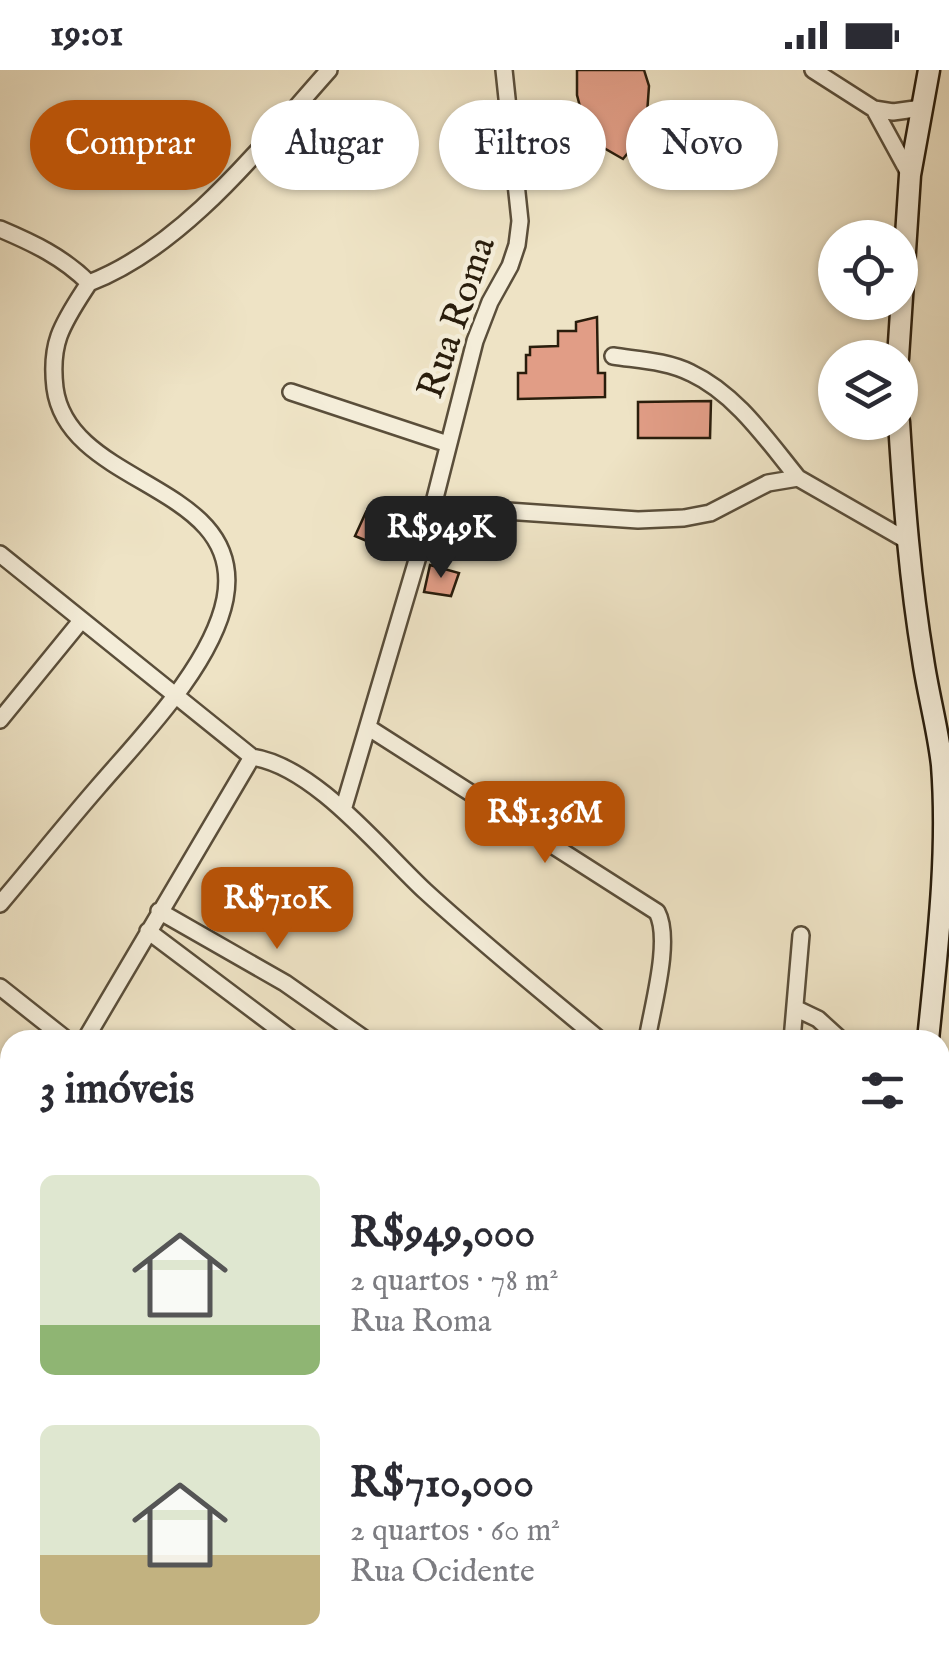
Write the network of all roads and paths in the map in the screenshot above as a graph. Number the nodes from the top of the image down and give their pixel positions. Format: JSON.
{"nodes":[{"id":1,"x":328,"y":70,"type":"edge"},
{"id":2,"x":504,"y":70,"type":"edge"},
{"id":3,"x":813,"y":70,"type":"edge"},
{"id":4,"x":929,"y":70,"type":"edge"},
{"id":5,"x":874,"y":108,"type":"junction"},
{"id":6,"x":922,"y":108,"type":"junction"},
{"id":7,"x":910,"y":175,"type":"junction"},
{"id":8,"x":0,"y":229,"type":"edge"},
{"id":9,"x":88,"y":283,"type":"junction"},
{"id":10,"x":899,"y":340,"type":"edge"},
{"id":11,"x":613,"y":356,"type":"dead end"},
{"id":12,"x":292,"y":392,"type":"dead end"},
{"id":13,"x":900,"y":440,"type":"edge"},
{"id":14,"x":448,"y":444,"type":"junction"},
{"id":15,"x":798,"y":478,"type":"junction"},
{"id":16,"x":433,"y":506,"type":"junction"},
{"id":17,"x":906,"y":540,"type":"junction"},
{"id":18,"x":0,"y":554,"type":"edge"},
{"id":19,"x":80,"y":622,"type":"junction"},
{"id":20,"x":175,"y":697,"type":"junction"},
{"id":21,"x":0,"y":720,"type":"edge"},
{"id":22,"x":369,"y":728,"type":"junction"},
{"id":23,"x":252,"y":757,"type":"junction"},
{"id":24,"x":343,"y":810,"type":"junction"},
{"id":25,"x":0,"y":904,"type":"edge"},
{"id":26,"x":159,"y":911,"type":"junction"},
{"id":27,"x":148,"y":931,"type":"junction"},
{"id":28,"x":800,"y":936,"type":"dead end"},
{"id":29,"x":0,"y":986,"type":"edge"},
{"id":30,"x":797,"y":1008,"type":"junction"},
{"id":31,"x":55,"y":1030,"type":"edge"},
{"id":32,"x":90,"y":1030,"type":"edge"},
{"id":33,"x":280,"y":1030,"type":"edge"},
{"id":34,"x":352,"y":1030,"type":"edge"},
{"id":35,"x":588,"y":1030,"type":"edge"},
{"id":36,"x":650,"y":1030,"type":"edge"},
{"id":37,"x":794,"y":1030,"type":"edge"},
{"id":38,"x":830,"y":1030,"type":"edge"},
{"id":39,"x":929,"y":1030,"type":"edge"}],
"edges":[{"from":1,"to":9,"type":"street"},
{"from":2,"to":14,"type":"street","name":"Rua Roma"},
{"from":3,"to":5,"type":"street"},
{"from":4,"to":6,"type":"street"},
{"from":5,"to":6,"type":"street"},
{"from":5,"to":7,"type":"street"},
{"from":6,"to":7,"type":"street"},
{"from":7,"to":10,"type":"street"},
{"from":8,"to":9,"type":"street"},
{"from":9,"to":20,"type":"street"},
{"from":11,"to":15,"type":"street"},
{"from":12,"to":14,"type":"street"},
{"from":13,"to":17,"type":"street"},
{"from":14,"to":16,"type":"street","name":"Rua Roma"},
{"from":15,"to":16,"type":"street"},
{"from":15,"to":17,"type":"street"},
{"from":16,"to":22,"type":"street","name":"Rua Roma"},
{"from":17,"to":39,"type":"street"},
{"from":18,"to":19,"type":"street"},
{"from":19,"to":20,"type":"street"},
{"from":19,"to":21,"type":"street"},
{"from":20,"to":23,"type":"street"},
{"from":20,"to":25,"type":"street"},
{"from":22,"to":24,"type":"street","name":"Rua Roma"},
{"from":22,"to":36,"type":"street"},
{"from":23,"to":24,"type":"street"},
{"from":23,"to":26,"type":"street"},
{"from":24,"to":35,"type":"street"},
{"from":26,"to":27,"type":"street"},
{"from":26,"to":34,"type":"street"},
{"from":27,"to":32,"type":"street"},
{"from":27,"to":33,"type":"street"},
{"from":28,"to":30,"type":"street"},
{"from":29,"to":31,"type":"street"},
{"from":30,"to":37,"type":"street"},
{"from":30,"to":38,"type":"street"}]}
